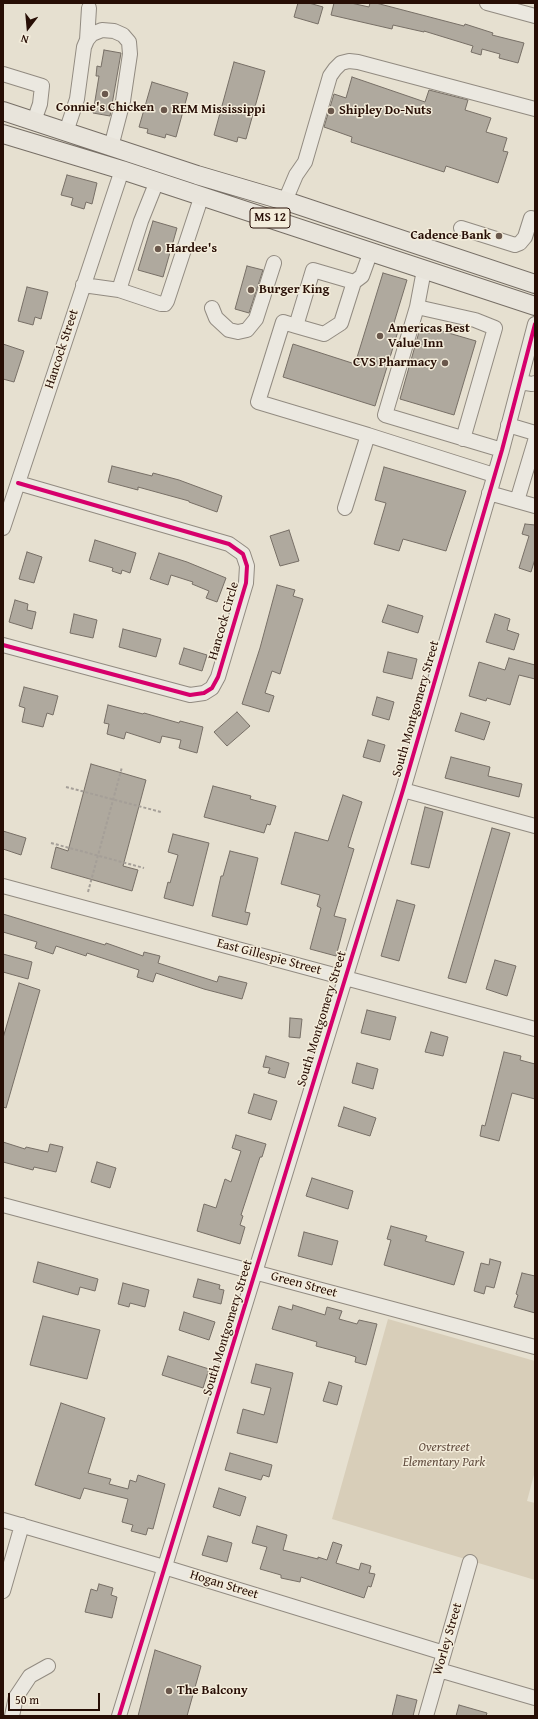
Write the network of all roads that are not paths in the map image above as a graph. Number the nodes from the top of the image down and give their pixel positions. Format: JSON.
{"nodes":[{"id":1,"x":487,"y":3,"type":"edge"},
{"id":2,"x":89,"y":8,"type":"dead end"},
{"id":3,"x":535,"y":16,"type":"edge"},
{"id":4,"x":87,"y":40,"type":"junction"},
{"id":5,"x":3,"y":74,"type":"edge"},
{"id":6,"x":77,"y":99,"type":"junction"},
{"id":7,"x":535,"y":109,"type":"edge"},
{"id":8,"x":3,"y":111,"type":"edge"},
{"id":9,"x":34,"y":122,"type":"junction"},
{"id":10,"x":118,"y":125,"type":"junction"},
{"id":11,"x":66,"y":132,"type":"junction"},
{"id":12,"x":3,"y":134,"type":"edge"},
{"id":13,"x":111,"y":147,"type":"junction"},
{"id":14,"x":175,"y":168,"type":"junction"},
{"id":15,"x":122,"y":170,"type":"junction"},
{"id":16,"x":157,"y":181,"type":"junction"},
{"id":17,"x":202,"y":195,"type":"junction"},
{"id":18,"x":288,"y":202,"type":"junction"},
{"id":19,"x":248,"y":211,"type":"junction"},
{"id":20,"x":531,"y":218,"type":"dead end"},
{"id":21,"x":461,"y":228,"type":"dead end"},
{"id":22,"x":370,"y":251,"type":"junction"},
{"id":23,"x":274,"y":263,"type":"dead end"},
{"id":24,"x":424,"y":270,"type":"junction"},
{"id":25,"x":354,"y":282,"type":"junction"},
{"id":26,"x":535,"y":284,"type":"edge"},
{"id":27,"x":83,"y":285,"type":"junction"},
{"id":28,"x":119,"y":290,"type":"junction"},
{"id":29,"x":535,"y":306,"type":"edge"},
{"id":30,"x":417,"y":307,"type":"junction"},
{"id":31,"x":212,"y":308,"type":"dead end"},
{"id":32,"x":535,"y":324,"type":"edge"},
{"id":33,"x":296,"y":326,"type":"junction"},
{"id":34,"x":532,"y":351,"type":"edge"},
{"id":35,"x":520,"y":382,"type":"junction"},
{"id":36,"x":535,"y":383,"type":"edge"},
{"id":37,"x":508,"y":425,"type":"junction"},
{"id":38,"x":535,"y":433,"type":"edge"},
{"id":39,"x":368,"y":435,"type":"junction"},
{"id":40,"x":463,"y":439,"type":"junction"},
{"id":41,"x":534,"y":449,"type":"edge"},
{"id":42,"x":502,"y":450,"type":"junction"},
{"id":43,"x":494,"y":475,"type":"junction"},
{"id":44,"x":18,"y":484,"type":"junction"},
{"id":45,"x":489,"y":494,"type":"junction"},
{"id":46,"x":517,"y":501,"type":"junction"},
{"id":47,"x":535,"y":506,"type":"edge"},
{"id":48,"x":346,"y":508,"type":"dead end"},
{"id":49,"x":3,"y":528,"type":"edge"},
{"id":50,"x":3,"y":646,"type":"edge"},
{"id":51,"x":403,"y":790,"type":"junction"},
{"id":52,"x":535,"y":826,"type":"edge"},
{"id":53,"x":3,"y":886,"type":"edge"},
{"id":54,"x":345,"y":977,"type":"junction"},
{"id":55,"x":535,"y":1029,"type":"edge"},
{"id":56,"x":3,"y":1204,"type":"edge"},
{"id":57,"x":256,"y":1272,"type":"junction"},
{"id":58,"x":535,"y":1346,"type":"edge"},
{"id":59,"x":3,"y":1520,"type":"edge"},
{"id":60,"x":22,"y":1525,"type":"junction"},
{"id":61,"x":470,"y":1562,"type":"dead end"},
{"id":62,"x":164,"y":1567,"type":"junction"},
{"id":63,"x":3,"y":1591,"type":"edge"},
{"id":64,"x":444,"y":1654,"type":"junction"},
{"id":65,"x":48,"y":1666,"type":"dead end"},
{"id":66,"x":439,"y":1670,"type":"junction"},
{"id":67,"x":535,"y":1698,"type":"edge"},
{"id":68,"x":12,"y":1716,"type":"edge"},
{"id":69,"x":119,"y":1716,"type":"edge"},
{"id":70,"x":426,"y":1716,"type":"edge"}],
"edges":[{"from":1,"to":3,"type":"street"},
{"from":2,"to":4,"type":"street"},
{"from":4,"to":6,"type":"street"},
{"from":4,"to":10,"type":"street"},
{"from":5,"to":9,"type":"street"},
{"from":6,"to":10,"type":"street"},
{"from":6,"to":11,"type":"street"},
{"from":7,"to":18,"type":"street"},
{"from":8,"to":9,"type":"main road","name":"MS 12"},
{"from":9,"to":11,"type":"main road","name":"MS 12"},
{"from":10,"to":13,"type":"street"},
{"from":11,"to":13,"type":"main road","name":"MS 12"},
{"from":12,"to":15,"type":"main road","number":"MS 12"},
{"from":13,"to":14,"type":"main road","name":"MS 12"},
{"from":14,"to":15,"type":"main road"},
{"from":14,"to":18,"type":"main road","name":"MS 12","number":"MS 12"},
{"from":15,"to":16,"type":"main road","number":"MS 12"},
{"from":15,"to":27,"type":"street","name":"Hancock Street"},
{"from":16,"to":17,"type":"main road","number":"MS 12"},
{"from":16,"to":28,"type":"street"},
{"from":17,"to":19,"type":"main road","number":"MS 12"},
{"from":17,"to":28,"type":"street"},
{"from":18,"to":19,"type":"main road"},
{"from":18,"to":26,"type":"main road","name":"MS 12","number":"MS 12"},
{"from":19,"to":22,"type":"main road","number":"MS 12"},
{"from":20,"to":21,"type":"street"},
{"from":22,"to":24,"type":"main road","number":"MS 12"},
{"from":22,"to":25,"type":"street"},
{"from":23,"to":31,"type":"street"},
{"from":24,"to":29,"type":"main road","number":"MS 12"},
{"from":24,"to":30,"type":"street"},
{"from":25,"to":33,"type":"street"},
{"from":25,"to":33,"type":"street"},
{"from":27,"to":28,"type":"street"},
{"from":27,"to":44,"type":"street","name":"Hancock Street"},
{"from":30,"to":40,"type":"street"},
{"from":30,"to":40,"type":"street"},
{"from":32,"to":34,"type":"street","name":"South Montgomery Street"},
{"from":33,"to":39,"type":"street"},
{"from":34,"to":35,"type":"street","name":"South Montgomery Street"},
{"from":35,"to":36,"type":"street"},
{"from":35,"to":37,"type":"street","name":"South Montgomery Street"},
{"from":37,"to":38,"type":"street"},
{"from":37,"to":42,"type":"street","name":"South Montgomery Street"},
{"from":39,"to":43,"type":"street"},
{"from":39,"to":48,"type":"street"},
{"from":40,"to":42,"type":"street"},
{"from":41,"to":46,"type":"street"},
{"from":42,"to":43,"type":"street","name":"South Montgomery Street"},
{"from":43,"to":45,"type":"street","name":"South Montgomery Street"},
{"from":44,"to":49,"type":"street","name":"Hancock Street"},
{"from":44,"to":50,"type":"street","name":"Hancock Circle"},
{"from":45,"to":46,"type":"street"},
{"from":45,"to":51,"type":"street","name":"South Montgomery Street"},
{"from":46,"to":47,"type":"street"},
{"from":51,"to":52,"type":"street"},
{"from":51,"to":54,"type":"street","name":"South Montgomery Street"},
{"from":53,"to":54,"type":"street","name":"East Gillespie Street"},
{"from":54,"to":55,"type":"street","name":"East Gillespie Street"},
{"from":54,"to":57,"type":"street","name":"South Montgomery Street"},
{"from":56,"to":57,"type":"street","name":"Green Street"},
{"from":57,"to":58,"type":"street","name":"Green Street"},
{"from":57,"to":62,"type":"street","name":"South Montgomery Street"},
{"from":59,"to":60,"type":"street","name":"Hogan Street"},
{"from":60,"to":62,"type":"street","name":"Hogan Street"},
{"from":60,"to":63,"type":"street"},
{"from":61,"to":64,"type":"street","name":"Worley Street"},
{"from":62,"to":64,"type":"street","name":"Hogan Street"},
{"from":62,"to":69,"type":"street","name":"South Montgomery Street"},
{"from":64,"to":66,"type":"street","name":"Worley Street"},
{"from":65,"to":68,"type":"street"},
{"from":66,"to":67,"type":"street"},
{"from":66,"to":70,"type":"street","name":"Worley Street"}]}
